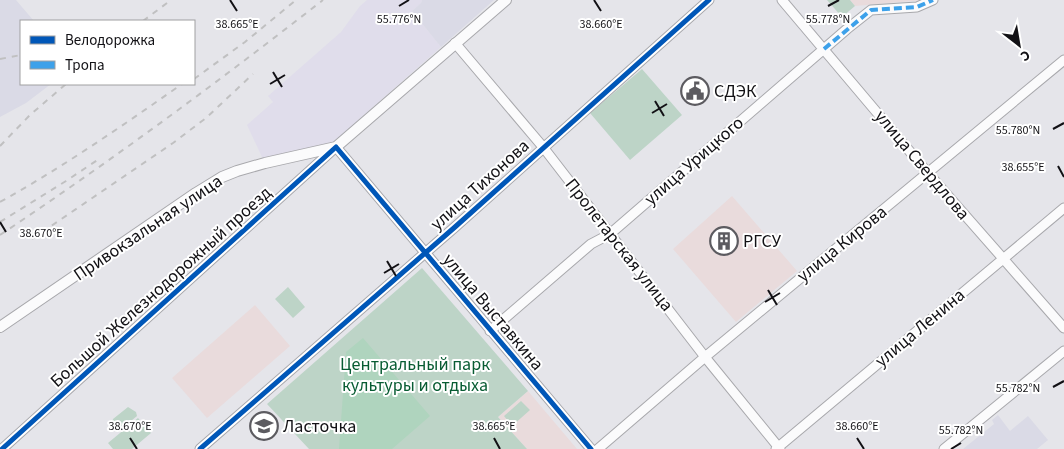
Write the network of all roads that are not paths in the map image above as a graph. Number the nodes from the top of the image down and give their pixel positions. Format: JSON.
{"nodes":[{"id":1,"x":506,"y":0,"type":"edge"},
{"id":2,"x":709,"y":0,"type":"edge"},
{"id":3,"x":782,"y":0,"type":"edge"},
{"id":4,"x":932,"y":0,"type":"edge"},
{"id":5,"x":455,"y":43,"type":"junction"},
{"id":6,"x":824,"y":49,"type":"junction"},
{"id":7,"x":1064,"y":60,"type":"edge"},
{"id":8,"x":336,"y":147,"type":"junction"},
{"id":9,"x":543,"y":148,"type":"junction"},
{"id":10,"x":928,"y":173,"type":"junction"},
{"id":11,"x":1064,"y":208,"type":"edge"},
{"id":12,"x":610,"y":234,"type":"junction"},
{"id":13,"x":425,"y":252,"type":"junction"},
{"id":14,"x":1002,"y":260,"type":"junction"},
{"id":15,"x":0,"y":327,"type":"edge"},
{"id":16,"x":1064,"y":328,"type":"edge"},
{"id":17,"x":490,"y":331,"type":"junction"},
{"id":18,"x":1064,"y":351,"type":"edge"},
{"id":19,"x":705,"y":357,"type":"junction"},
{"id":20,"x":3,"y":447,"type":"edge"},
{"id":21,"x":778,"y":448,"type":"edge"},
{"id":22,"x":200,"y":449,"type":"edge"},
{"id":23,"x":591,"y":449,"type":"edge"},
{"id":24,"x":598,"y":449,"type":"edge"},
{"id":25,"x":944,"y":449,"type":"edge"}],
"edges":[{"from":1,"to":5,"type":"main road","name":"Большой Железнодорожный проезд"},
{"from":2,"to":9,"type":"street","name":"улица Тихонова"},
{"from":3,"to":6,"type":"street","name":"улица Свердлова"},
{"from":4,"to":6,"type":"street","name":"улица Урицкого"},
{"from":5,"to":8,"type":"main road","name":"Большой Железнодорожный проезд"},
{"from":5,"to":9,"type":"street","name":"Пролетарская улица"},
{"from":6,"to":10,"type":"street","name":"улица Свердлова"},
{"from":6,"to":12,"type":"street","name":"улица Урицкого"},
{"from":7,"to":10,"type":"street","name":"улица Кирова"},
{"from":8,"to":13,"type":"street","name":"улица Выставкина"},
{"from":8,"to":15,"type":"main road","name":"Привокзальная улица"},
{"from":8,"to":20,"type":"street","name":"Большой Железнодорожный проезд"},
{"from":9,"to":12,"type":"street","name":"Пролетарская улица"},
{"from":9,"to":13,"type":"street","name":"улица Тихонова"},
{"from":10,"to":14,"type":"street","name":"улица Свердлова"},
{"from":10,"to":19,"type":"street","name":"улица Кирова"},
{"from":11,"to":14,"type":"street","name":"улица Ленина"},
{"from":12,"to":17,"type":"street","name":"улица Урицкого"},
{"from":12,"to":19,"type":"street","name":"Пролетарская улица"},
{"from":13,"to":17,"type":"street","name":"улица Выставкина"},
{"from":13,"to":22,"type":"street","name":"улица Тихонова"},
{"from":14,"to":16,"type":"street","name":"улица Свердлова"},
{"from":14,"to":21,"type":"street","name":"улица Ленина"},
{"from":17,"to":23,"type":"street","name":"улица Выставкина"},
{"from":18,"to":25,"type":"street"},
{"from":19,"to":21,"type":"street","name":"Пролетарская улица"},
{"from":19,"to":24,"type":"street","name":"улица Кирова"}]}
